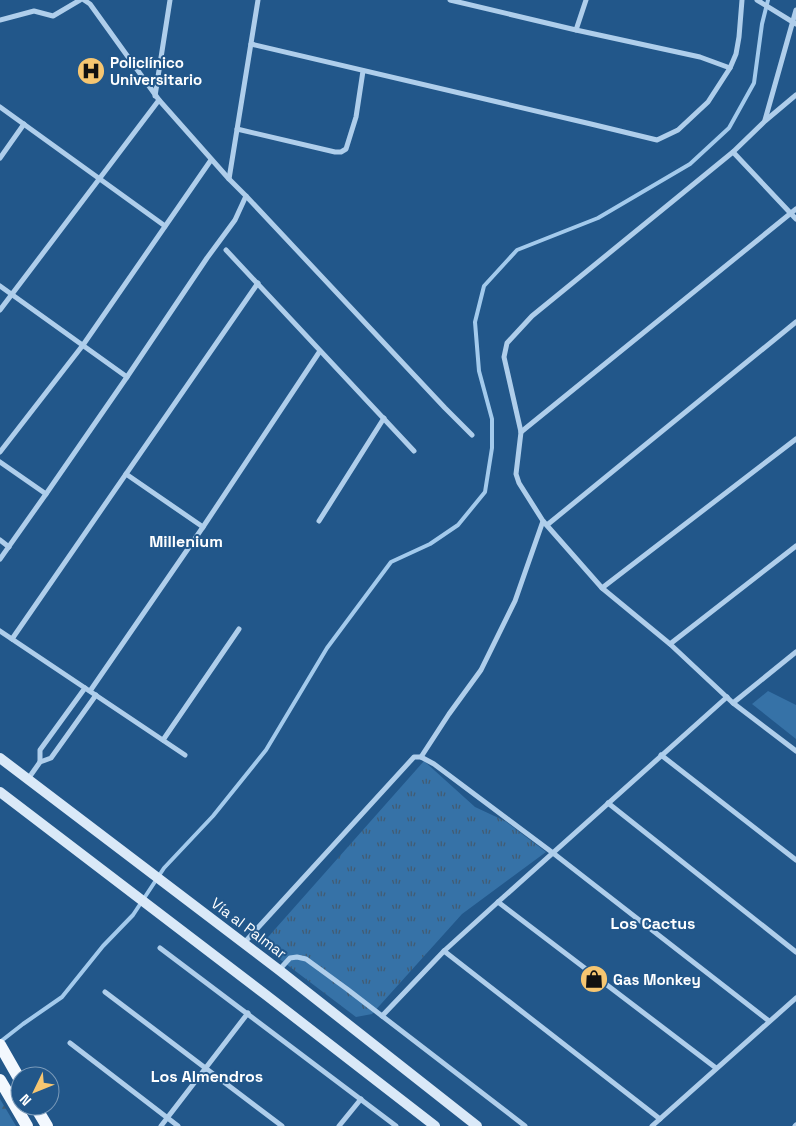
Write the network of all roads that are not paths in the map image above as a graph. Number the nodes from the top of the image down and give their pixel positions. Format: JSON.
{"nodes":[{"id":1,"x":80,"y":0,"type":"edge"},
{"id":2,"x":84,"y":0,"type":"edge"},
{"id":3,"x":170,"y":0,"type":"edge"},
{"id":4,"x":258,"y":0,"type":"edge"},
{"id":5,"x":450,"y":0,"type":"edge"},
{"id":6,"x":586,"y":0,"type":"edge"},
{"id":7,"x":742,"y":0,"type":"edge"},
{"id":8,"x":757,"y":0,"type":"edge"},
{"id":9,"x":796,"y":10,"type":"edge"},
{"id":10,"x":0,"y":20,"type":"edge"},
{"id":11,"x":795,"y":23,"type":"edge"},
{"id":12,"x":576,"y":30,"type":"junction"},
{"id":13,"x":251,"y":44,"type":"junction"},
{"id":14,"x":730,"y":68,"type":"junction"},
{"id":15,"x":363,"y":71,"type":"junction"},
{"id":16,"x":796,"y":95,"type":"edge"},
{"id":17,"x":157,"y":98,"type":"junction"},
{"id":18,"x":0,"y":107,"type":"edge"},
{"id":19,"x":765,"y":121,"type":"junction"},
{"id":20,"x":24,"y":124,"type":"junction"},
{"id":21,"x":237,"y":129,"type":"junction"},
{"id":22,"x":733,"y":152,"type":"junction"},
{"id":23,"x":0,"y":158,"type":"edge"},
{"id":24,"x":211,"y":160,"type":"junction"},
{"id":25,"x":100,"y":180,"type":"junction"},
{"id":26,"x":229,"y":180,"type":"junction"},
{"id":27,"x":246,"y":196,"type":"junction"},
{"id":28,"x":796,"y":209,"type":"edge"},
{"id":29,"x":790,"y":214,"type":"junction"},
{"id":30,"x":796,"y":220,"type":"edge"},
{"id":31,"x":165,"y":226,"type":"junction"},
{"id":32,"x":226,"y":250,"type":"dead end"},
{"id":33,"x":258,"y":283,"type":"junction"},
{"id":34,"x":0,"y":286,"type":"edge"},
{"id":35,"x":12,"y":294,"type":"junction"},
{"id":36,"x":0,"y":310,"type":"edge"},
{"id":37,"x":796,"y":322,"type":"edge"},
{"id":38,"x":83,"y":345,"type":"junction"},
{"id":39,"x":320,"y":351,"type":"junction"},
{"id":40,"x":127,"y":377,"type":"junction"},
{"id":41,"x":384,"y":418,"type":"junction"},
{"id":42,"x":521,"y":432,"type":"junction"},
{"id":43,"x":472,"y":435,"type":"dead end"},
{"id":44,"x":796,"y":438,"type":"edge"},
{"id":45,"x":414,"y":451,"type":"dead end"},
{"id":46,"x":0,"y":452,"type":"edge"},
{"id":47,"x":0,"y":462,"type":"edge"},
{"id":48,"x":126,"y":474,"type":"junction"},
{"id":49,"x":46,"y":494,"type":"junction"},
{"id":50,"x":319,"y":521,"type":"dead end"},
{"id":51,"x":545,"y":523,"type":"junction"},
{"id":52,"x":202,"y":527,"type":"junction"},
{"id":53,"x":0,"y":540,"type":"edge"},
{"id":54,"x":796,"y":546,"type":"edge"},
{"id":55,"x":9,"y":547,"type":"junction"},
{"id":56,"x":0,"y":559,"type":"edge"},
{"id":57,"x":602,"y":588,"type":"junction"},
{"id":58,"x":239,"y":629,"type":"dead end"},
{"id":59,"x":0,"y":631,"type":"edge"},
{"id":60,"x":12,"y":639,"type":"junction"},
{"id":61,"x":670,"y":644,"type":"junction"},
{"id":62,"x":796,"y":652,"type":"edge"},
{"id":63,"x":85,"y":688,"type":"junction"},
{"id":64,"x":90,"y":691,"type":"junction"},
{"id":65,"x":96,"y":695,"type":"junction"},
{"id":66,"x":727,"y":697,"type":"junction"},
{"id":67,"x":733,"y":702,"type":"junction"},
{"id":68,"x":163,"y":740,"type":"junction"},
{"id":69,"x":796,"y":751,"type":"edge"},
{"id":70,"x":185,"y":754,"type":"dead end"},
{"id":71,"x":661,"y":755,"type":"junction"},
{"id":72,"x":420,"y":757,"type":"junction"},
{"id":73,"x":0,"y":758,"type":"edge"},
{"id":74,"x":40,"y":762,"type":"junction"},
{"id":75,"x":28,"y":779,"type":"junction"},
{"id":76,"x":0,"y":792,"type":"edge"},
{"id":77,"x":608,"y":803,"type":"junction"},
{"id":78,"x":552,"y":853,"type":"junction"},
{"id":79,"x":796,"y":860,"type":"edge"},
{"id":80,"x":498,"y":902,"type":"junction"},
{"id":81,"x":244,"y":943,"type":"junction"},
{"id":82,"x":160,"y":948,"type":"dead end"},
{"id":83,"x":444,"y":951,"type":"junction"},
{"id":84,"x":796,"y":952,"type":"edge"},
{"id":85,"x":279,"y":970,"type":"junction"},
{"id":86,"x":105,"y":992,"type":"dead end"},
{"id":87,"x":796,"y":998,"type":"edge"},
{"id":88,"x":248,"y":1013,"type":"junction"},
{"id":89,"x":382,"y":1016,"type":"junction"},
{"id":90,"x":769,"y":1021,"type":"junction"},
{"id":91,"x":70,"y":1043,"type":"dead end"},
{"id":92,"x":0,"y":1045,"type":"edge"},
{"id":93,"x":12,"y":1066,"type":"edge"},
{"id":94,"x":205,"y":1068,"type":"junction"},
{"id":95,"x":716,"y":1068,"type":"junction"},
{"id":96,"x":3,"y":1084,"type":"edge"},
{"id":97,"x":360,"y":1099,"type":"junction"},
{"id":98,"x":167,"y":1118,"type":"junction"},
{"id":99,"x":660,"y":1119,"type":"junction"},
{"id":100,"x":27,"y":1126,"type":"edge"},
{"id":101,"x":161,"y":1126,"type":"edge"},
{"id":102,"x":178,"y":1126,"type":"edge"},
{"id":103,"x":282,"y":1126,"type":"edge"},
{"id":104,"x":339,"y":1126,"type":"edge"},
{"id":105,"x":396,"y":1126,"type":"edge"},
{"id":106,"x":435,"y":1126,"type":"edge"},
{"id":107,"x":477,"y":1126,"type":"edge"},
{"id":108,"x":525,"y":1126,"type":"edge"},
{"id":109,"x":652,"y":1126,"type":"edge"}],
"edges":[{"from":1,"to":10,"type":"street"},
{"from":2,"to":17,"type":"street"},
{"from":3,"to":17,"type":"street"},
{"from":4,"to":13,"type":"street"},
{"from":5,"to":12,"type":"street"},
{"from":6,"to":12,"type":"street"},
{"from":7,"to":14,"type":"street"},
{"from":8,"to":11,"type":"street"},
{"from":9,"to":11,"type":"street"},
{"from":11,"to":19,"type":"street"},
{"from":12,"to":14,"type":"street"},
{"from":13,"to":15,"type":"street"},
{"from":13,"to":21,"type":"street"},
{"from":14,"to":15,"type":"street"},
{"from":15,"to":21,"type":"street"},
{"from":16,"to":19,"type":"street"},
{"from":17,"to":24,"type":"street"},
{"from":17,"to":25,"type":"street"},
{"from":18,"to":20,"type":"street"},
{"from":19,"to":22,"type":"street"},
{"from":20,"to":23,"type":"street"},
{"from":20,"to":25,"type":"street"},
{"from":21,"to":26,"type":"street"},
{"from":22,"to":29,"type":"street"},
{"from":22,"to":42,"type":"street"},
{"from":24,"to":26,"type":"street"},
{"from":24,"to":31,"type":"street"},
{"from":25,"to":31,"type":"street"},
{"from":25,"to":35,"type":"street"},
{"from":26,"to":27,"type":"street"},
{"from":27,"to":40,"type":"street"},
{"from":27,"to":43,"type":"street"},
{"from":28,"to":29,"type":"street"},
{"from":29,"to":30,"type":"street"},
{"from":29,"to":42,"type":"street"},
{"from":31,"to":38,"type":"street"},
{"from":32,"to":33,"type":"street"},
{"from":33,"to":39,"type":"street"},
{"from":33,"to":48,"type":"street"},
{"from":34,"to":35,"type":"street"},
{"from":35,"to":36,"type":"street"},
{"from":35,"to":38,"type":"street"},
{"from":37,"to":51,"type":"street"},
{"from":38,"to":40,"type":"street"},
{"from":38,"to":46,"type":"street"},
{"from":39,"to":41,"type":"street"},
{"from":39,"to":52,"type":"street"},
{"from":40,"to":49,"type":"street"},
{"from":41,"to":45,"type":"street"},
{"from":41,"to":50,"type":"street"},
{"from":42,"to":51,"type":"street"},
{"from":44,"to":57,"type":"street"},
{"from":47,"to":49,"type":"street"},
{"from":48,"to":52,"type":"street"},
{"from":48,"to":60,"type":"street"},
{"from":49,"to":55,"type":"street"},
{"from":51,"to":57,"type":"street"},
{"from":51,"to":72,"type":"street"},
{"from":52,"to":64,"type":"street"},
{"from":53,"to":55,"type":"street"},
{"from":54,"to":61,"type":"street"},
{"from":55,"to":56,"type":"street"},
{"from":57,"to":61,"type":"street"},
{"from":58,"to":68,"type":"street"},
{"from":59,"to":60,"type":"street"},
{"from":60,"to":63,"type":"street"},
{"from":61,"to":66,"type":"street"},
{"from":62,"to":67,"type":"street"},
{"from":63,"to":64,"type":"street"},
{"from":63,"to":74,"type":"street"},
{"from":64,"to":65,"type":"street"},
{"from":65,"to":68,"type":"street"},
{"from":65,"to":74,"type":"street"},
{"from":66,"to":67,"type":"street"},
{"from":66,"to":71,"type":"street"},
{"from":67,"to":69,"type":"street"},
{"from":68,"to":70,"type":"street"},
{"from":71,"to":77,"type":"street"},
{"from":71,"to":79,"type":"street"},
{"from":72,"to":78,"type":"street"},
{"from":72,"to":81,"type":"street"},
{"from":73,"to":75,"type":"main road","name":"Vía al Palmar"},
{"from":74,"to":75,"type":"street"},
{"from":75,"to":81,"type":"main road","name":"Vía al Palmar"},
{"from":76,"to":106,"type":"main road"},
{"from":77,"to":78,"type":"street"},
{"from":77,"to":84,"type":"street"},
{"from":78,"to":80,"type":"street"},
{"from":78,"to":90,"type":"street"},
{"from":80,"to":83,"type":"street"},
{"from":80,"to":95,"type":"street"},
{"from":81,"to":85,"type":"main road","name":"Vía al Palmar"},
{"from":82,"to":88,"type":"street"},
{"from":83,"to":89,"type":"street"},
{"from":83,"to":99,"type":"street"},
{"from":85,"to":89,"type":"street"},
{"from":85,"to":107,"type":"main road","name":"Vía al Palmar"},
{"from":86,"to":94,"type":"street"},
{"from":87,"to":90,"type":"street"},
{"from":88,"to":94,"type":"street"},
{"from":88,"to":97,"type":"street"},
{"from":89,"to":108,"type":"street"},
{"from":90,"to":95,"type":"street"},
{"from":91,"to":98,"type":"street"},
{"from":92,"to":93,"type":"main road"},
{"from":94,"to":98,"type":"street"},
{"from":94,"to":103,"type":"street"},
{"from":95,"to":99,"type":"street"},
{"from":96,"to":100,"type":"main road"},
{"from":97,"to":104,"type":"street"},
{"from":97,"to":105,"type":"street"},
{"from":98,"to":101,"type":"street"},
{"from":98,"to":102,"type":"street"},
{"from":99,"to":109,"type":"street"}]}
